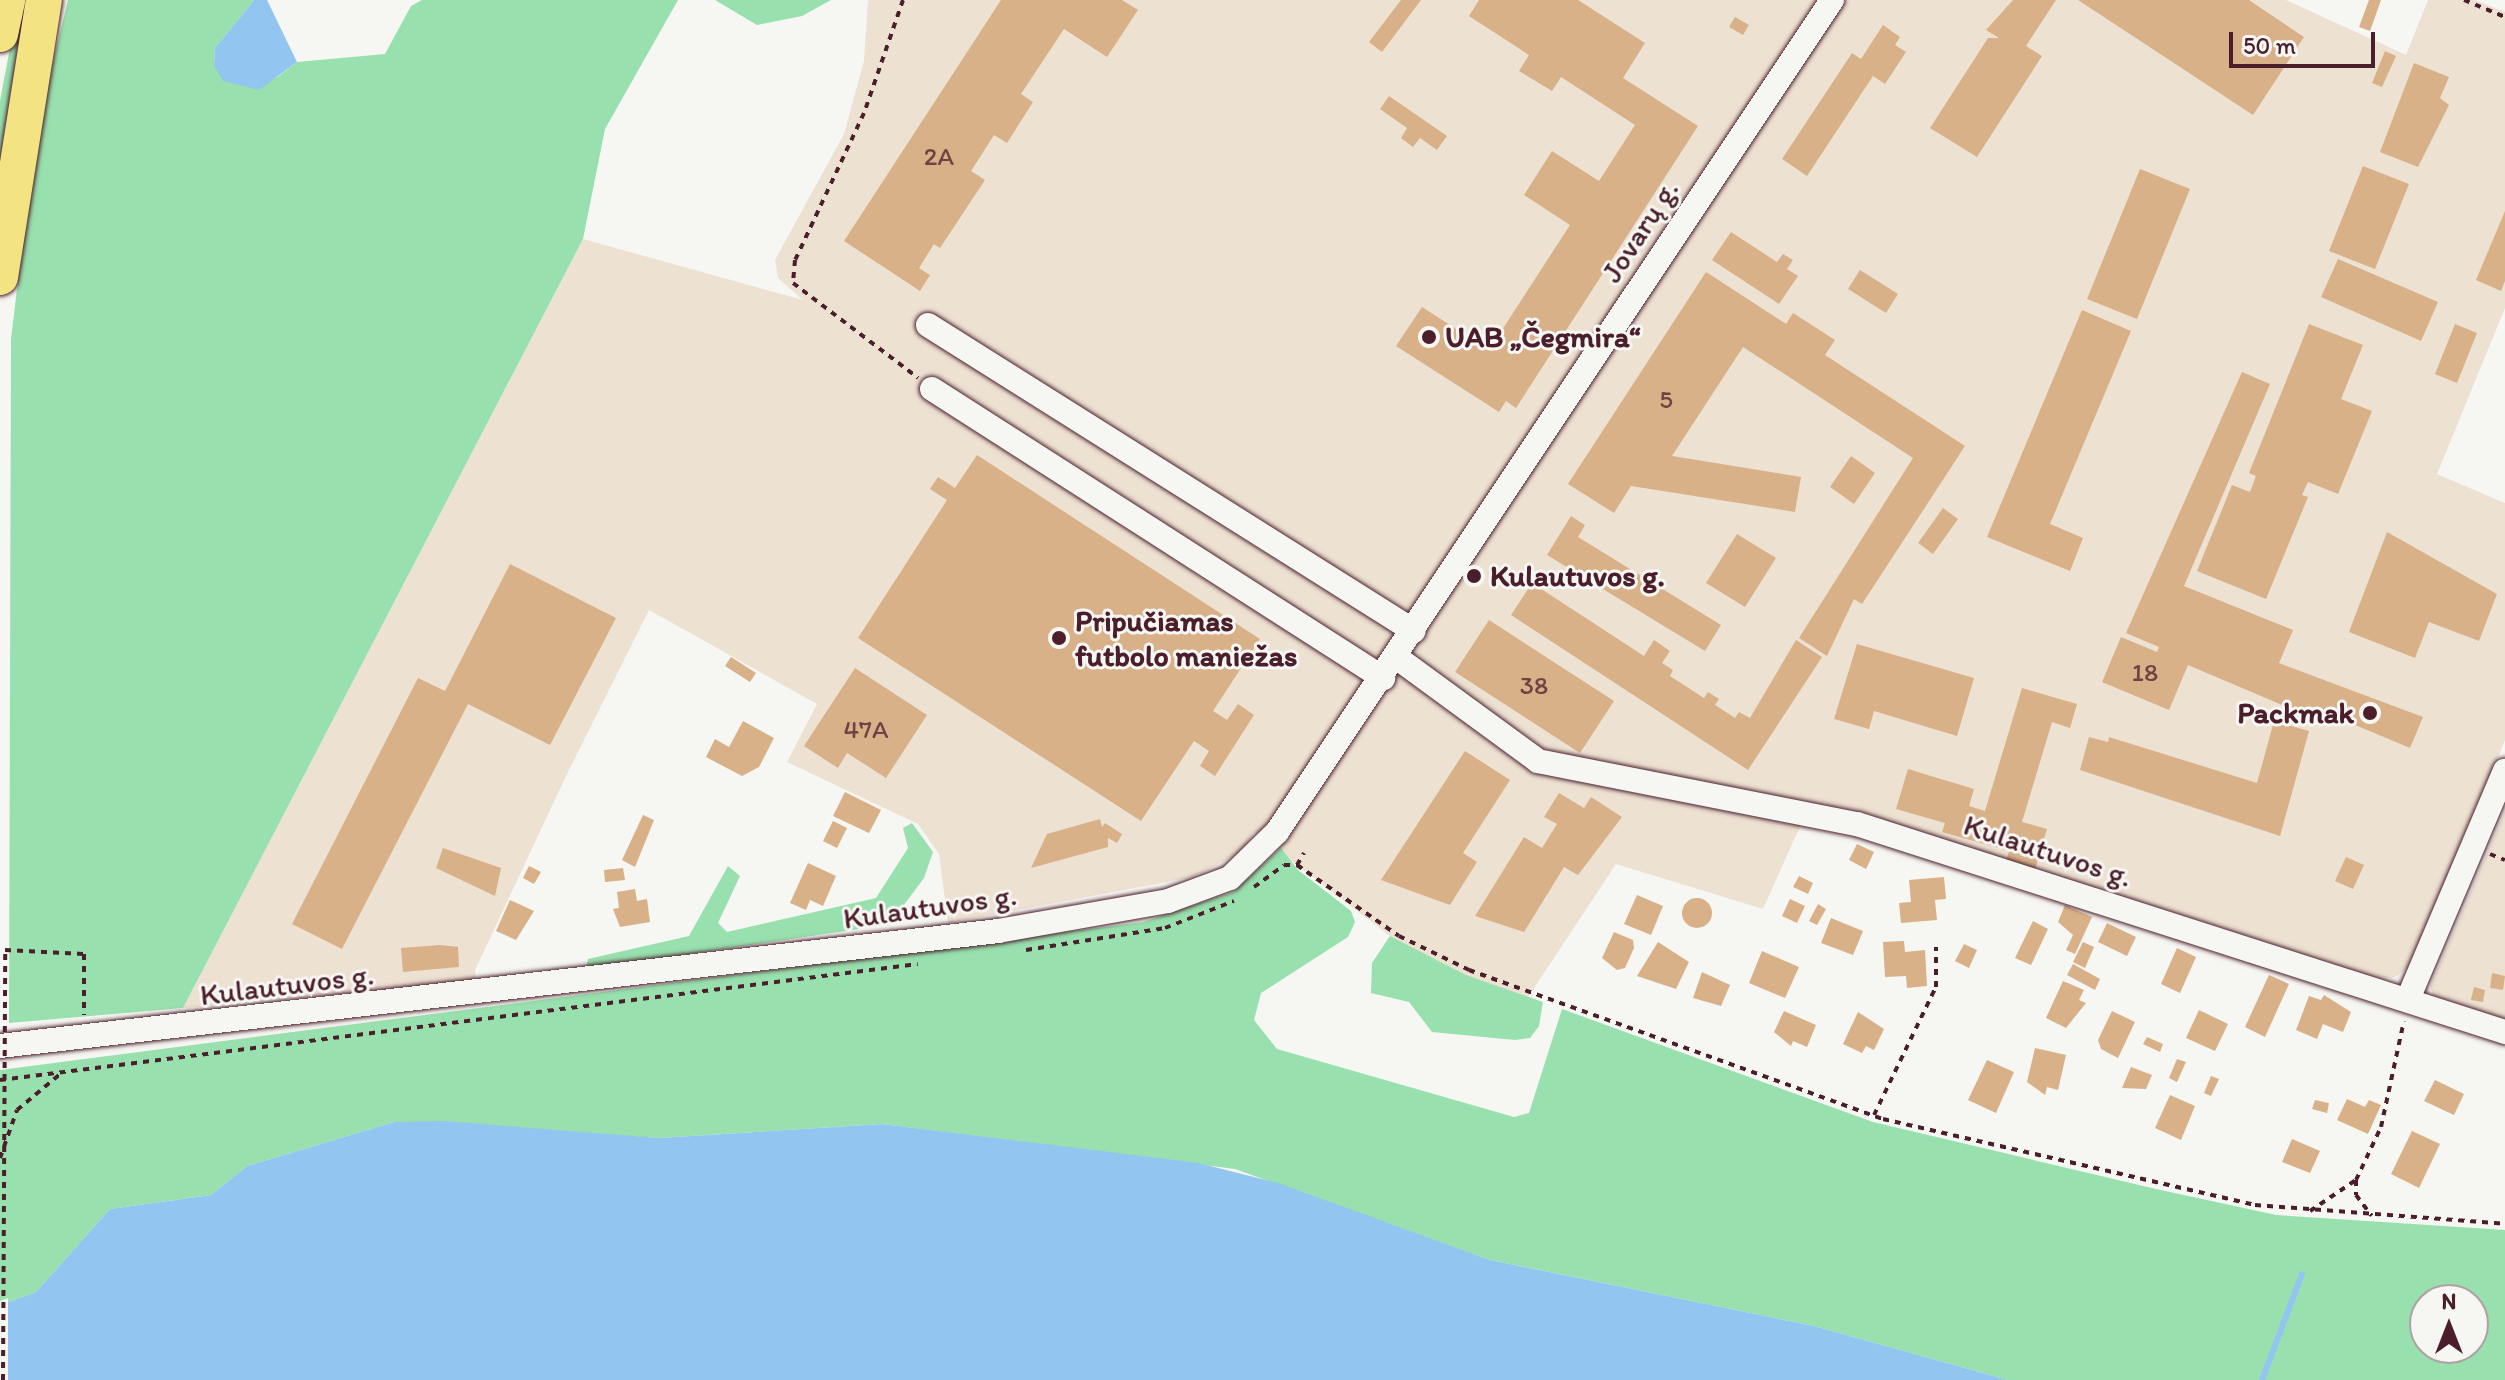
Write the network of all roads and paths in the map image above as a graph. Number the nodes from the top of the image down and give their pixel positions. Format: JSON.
{"nodes":[{"id":1,"x":7,"y":0,"type":"edge"},
{"id":2,"x":44,"y":0,"type":"edge"},
{"id":3,"x":903,"y":0,"type":"edge"},
{"id":4,"x":1832,"y":0,"type":"edge"},
{"id":5,"x":2464,"y":0,"type":"edge"},
{"id":6,"x":2505,"y":17,"type":"edge"},
{"id":7,"x":0,"y":34,"type":"edge"},
{"id":8,"x":0,"y":277,"type":"edge"},
{"id":9,"x":928,"y":325,"type":"dead end"},
{"id":10,"x":932,"y":389,"type":"joint"},
{"id":11,"x":1414,"y":631,"type":"junction"},
{"id":12,"x":1396,"y":657,"type":"junction"},
{"id":13,"x":1383,"y":678,"type":"junction"},
{"id":14,"x":2505,"y":771,"type":"edge"},
{"id":15,"x":1304,"y":853,"type":"dead end"},
{"id":16,"x":1297,"y":865,"type":"junction"},
{"id":17,"x":1936,"y":947,"type":"dead end"},
{"id":18,"x":1010,"y":952,"type":"dead end"},
{"id":19,"x":932,"y":962,"type":"dead end"},
{"id":20,"x":2408,"y":999,"type":"junction"},
{"id":21,"x":84,"y":1016,"type":"dead end"},
{"id":22,"x":2505,"y":1032,"type":"edge"},
{"id":23,"x":0,"y":1046,"type":"edge"},
{"id":24,"x":61,"y":1074,"type":"junction"},
{"id":25,"x":0,"y":1080,"type":"edge"},
{"id":26,"x":1874,"y":1115,"type":"junction"},
{"id":27,"x":0,"y":1158,"type":"edge"},
{"id":28,"x":2356,"y":1180,"type":"junction"},
{"id":29,"x":2309,"y":1212,"type":"junction"},
{"id":30,"x":2373,"y":1217,"type":"junction"},
{"id":31,"x":2505,"y":1224,"type":"edge"},
{"id":32,"x":3,"y":1380,"type":"edge"}],
"edges":[{"from":1,"to":7,"type":"highway"},
{"from":2,"to":8,"type":"highway"},
{"from":3,"to":10,"type":"path"},
{"from":4,"to":11,"type":"street","name":"Jovarų g."},
{"from":5,"to":6,"type":"path"},
{"from":9,"to":11,"type":"street"},
{"from":10,"to":13,"type":"street"},
{"from":11,"to":12,"type":"street","name":"Jovarų g."},
{"from":12,"to":13,"type":"street","name":"Kulautuvos g."},
{"from":12,"to":20,"type":"street","name":"Kulautuvos g."},
{"from":13,"to":23,"type":"street","name":"Kulautuvos g."},
{"from":14,"to":20,"type":"street"},
{"from":15,"to":16,"type":"path"},
{"from":16,"to":18,"type":"path"},
{"from":16,"to":26,"type":"path"},
{"from":17,"to":26,"type":"path"},
{"from":19,"to":24,"type":"path"},
{"from":20,"to":22,"type":"street","name":"Kulautuvos g."},
{"from":20,"to":28,"type":"path"},
{"from":21,"to":32,"type":"path","bridge":true},
{"from":24,"to":25,"type":"path"},
{"from":24,"to":27,"type":"path"},
{"from":26,"to":29,"type":"path"},
{"from":28,"to":29,"type":"path"},
{"from":28,"to":30,"type":"path"},
{"from":29,"to":30,"type":"path"},
{"from":30,"to":31,"type":"path"}]}
